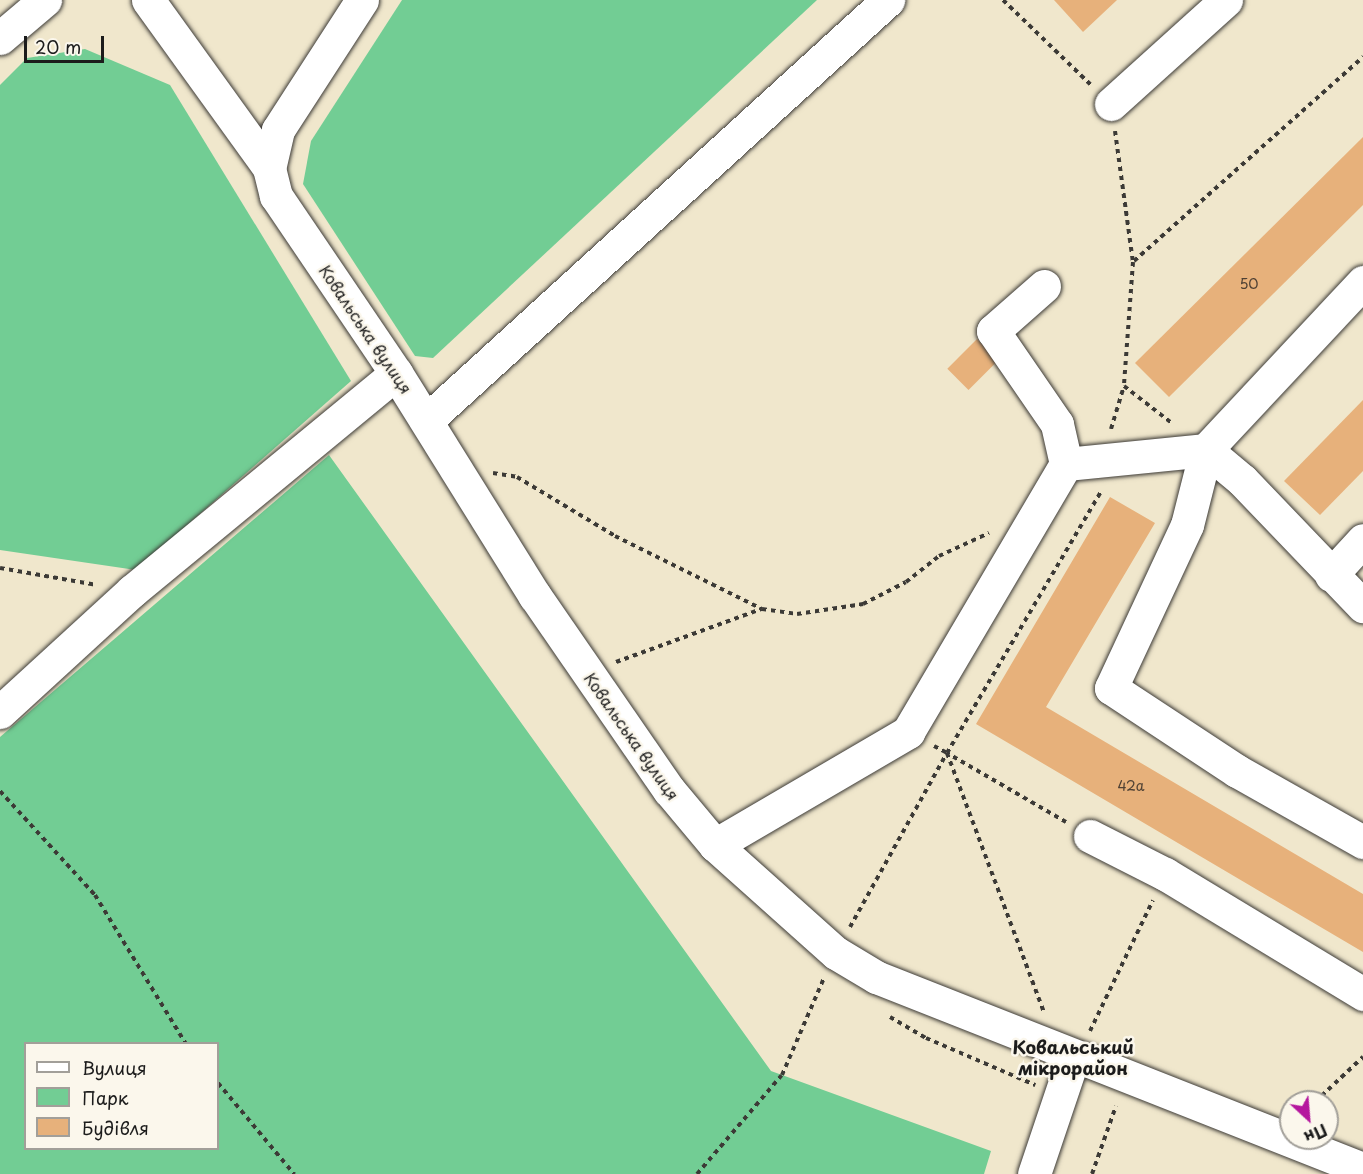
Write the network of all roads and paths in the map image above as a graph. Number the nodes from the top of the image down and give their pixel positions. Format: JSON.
{"nodes":[{"id":1,"x":45,"y":0,"type":"edge"},
{"id":2,"x":148,"y":0,"type":"edge"},
{"id":3,"x":362,"y":0,"type":"edge"},
{"id":4,"x":888,"y":0,"type":"edge"},
{"id":5,"x":1003,"y":0,"type":"edge"},
{"id":6,"x":1226,"y":0,"type":"edge"},
{"id":7,"x":0,"y":38,"type":"edge"},
{"id":8,"x":1363,"y":57,"type":"edge"},
{"id":9,"x":1111,"y":104,"type":"junction"},
{"id":10,"x":269,"y":168,"type":"junction"},
{"id":11,"x":1133,"y":262,"type":"junction"},
{"id":12,"x":1363,"y":282,"type":"edge"},
{"id":13,"x":1044,"y":286,"type":"dead end"},
{"id":14,"x":396,"y":373,"type":"junction"},
{"id":15,"x":1124,"y":386,"type":"junction"},
{"id":16,"x":427,"y":420,"type":"junction"},
{"id":17,"x":1206,"y":450,"type":"junction"},
{"id":18,"x":1066,"y":464,"type":"junction"},
{"id":19,"x":1101,"y":464,"type":"junction"},
{"id":20,"x":455,"y":466,"type":"junction"},
{"id":21,"x":1032,"y":517,"type":"junction"},
{"id":22,"x":1363,"y":540,"type":"edge"},
{"id":23,"x":0,"y":568,"type":"edge"},
{"id":24,"x":1331,"y":575,"type":"junction"},
{"id":25,"x":132,"y":591,"type":"junction"},
{"id":26,"x":1363,"y":606,"type":"edge"},
{"id":27,"x":762,"y":609,"type":"junction"},
{"id":28,"x":588,"y":674,"type":"junction"},
{"id":29,"x":0,"y":712,"type":"edge"},
{"id":30,"x":947,"y":753,"type":"junction"},
{"id":31,"x":0,"y":791,"type":"edge"},
{"id":32,"x":1042,"y":808,"type":"dead end"},
{"id":33,"x":1090,"y":836,"type":"dead end"},
{"id":34,"x":1363,"y":842,"type":"edge"},
{"id":35,"x":715,"y":845,"type":"junction"},
{"id":36,"x":1165,"y":874,"type":"junction"},
{"id":37,"x":847,"y":932,"type":"dead end"},
{"id":38,"x":824,"y":977,"type":"dead end"},
{"id":39,"x":1363,"y":994,"type":"edge"},
{"id":40,"x":1046,"y":1018,"type":"dead end"},
{"id":41,"x":1100,"y":1038,"type":"dead end"},
{"id":42,"x":1080,"y":1041,"type":"junction"},
{"id":43,"x":185,"y":1042,"type":"edge"},
{"id":44,"x":1363,"y":1057,"type":"edge"},
{"id":45,"x":219,"y":1084,"type":"edge"},
{"id":46,"x":1328,"y":1090,"type":"edge"},
{"id":47,"x":1125,"y":1109,"type":"dead end"},
{"id":48,"x":1363,"y":1169,"type":"edge"},
{"id":49,"x":294,"y":1174,"type":"edge"},
{"id":50,"x":697,"y":1174,"type":"edge"},
{"id":51,"x":1034,"y":1174,"type":"edge"},
{"id":52,"x":1092,"y":1174,"type":"edge"}],
"edges":[{"from":1,"to":7,"type":"street"},
{"from":2,"to":10,"type":"street"},
{"from":3,"to":10,"type":"street","name":"Ковальська вулиця"},
{"from":4,"to":16,"type":"street"},
{"from":5,"to":9,"type":"path"},
{"from":6,"to":9,"type":"street"},
{"from":8,"to":11,"type":"path"},
{"from":9,"to":11,"type":"path"},
{"from":10,"to":14,"type":"street","name":"Ковальська вулиця"},
{"from":11,"to":15,"type":"path"},
{"from":12,"to":17,"type":"street"},
{"from":13,"to":18,"type":"street"},
{"from":14,"to":16,"type":"street","name":"Ковальська вулиця"},
{"from":14,"to":25,"type":"street"},
{"from":15,"to":17,"type":"path"},
{"from":15,"to":19,"type":"path"},
{"from":16,"to":20,"type":"street","name":"Ковальська вулиця"},
{"from":17,"to":19,"type":"street"},
{"from":17,"to":24,"type":"street"},
{"from":17,"to":34,"type":"street"},
{"from":18,"to":19,"type":"street"},
{"from":18,"to":21,"type":"street"},
{"from":19,"to":30,"type":"path"},
{"from":20,"to":27,"type":"path"},
{"from":20,"to":28,"type":"street","name":"Ковальська вулиця"},
{"from":21,"to":27,"type":"path"},
{"from":21,"to":35,"type":"street"},
{"from":22,"to":24,"type":"street"},
{"from":23,"to":25,"type":"path"},
{"from":24,"to":26,"type":"street"},
{"from":25,"to":29,"type":"street"},
{"from":27,"to":28,"type":"path"},
{"from":28,"to":35,"type":"street","name":"Ковальська вулиця"},
{"from":30,"to":32,"type":"path"},
{"from":30,"to":37,"type":"path"},
{"from":30,"to":40,"type":"path"},
{"from":31,"to":43,"type":"path"},
{"from":33,"to":36,"type":"street"},
{"from":35,"to":42,"type":"street","name":"Ковальська вулиця"},
{"from":36,"to":39,"type":"street"},
{"from":36,"to":42,"type":"path"},
{"from":38,"to":50,"type":"path"},
{"from":41,"to":42,"type":"path"},
{"from":42,"to":48,"type":"street","name":"Ковальська вулиця"},
{"from":42,"to":51,"type":"street"},
{"from":44,"to":46,"type":"path"},
{"from":45,"to":49,"type":"path"},
{"from":47,"to":52,"type":"path"}]}
